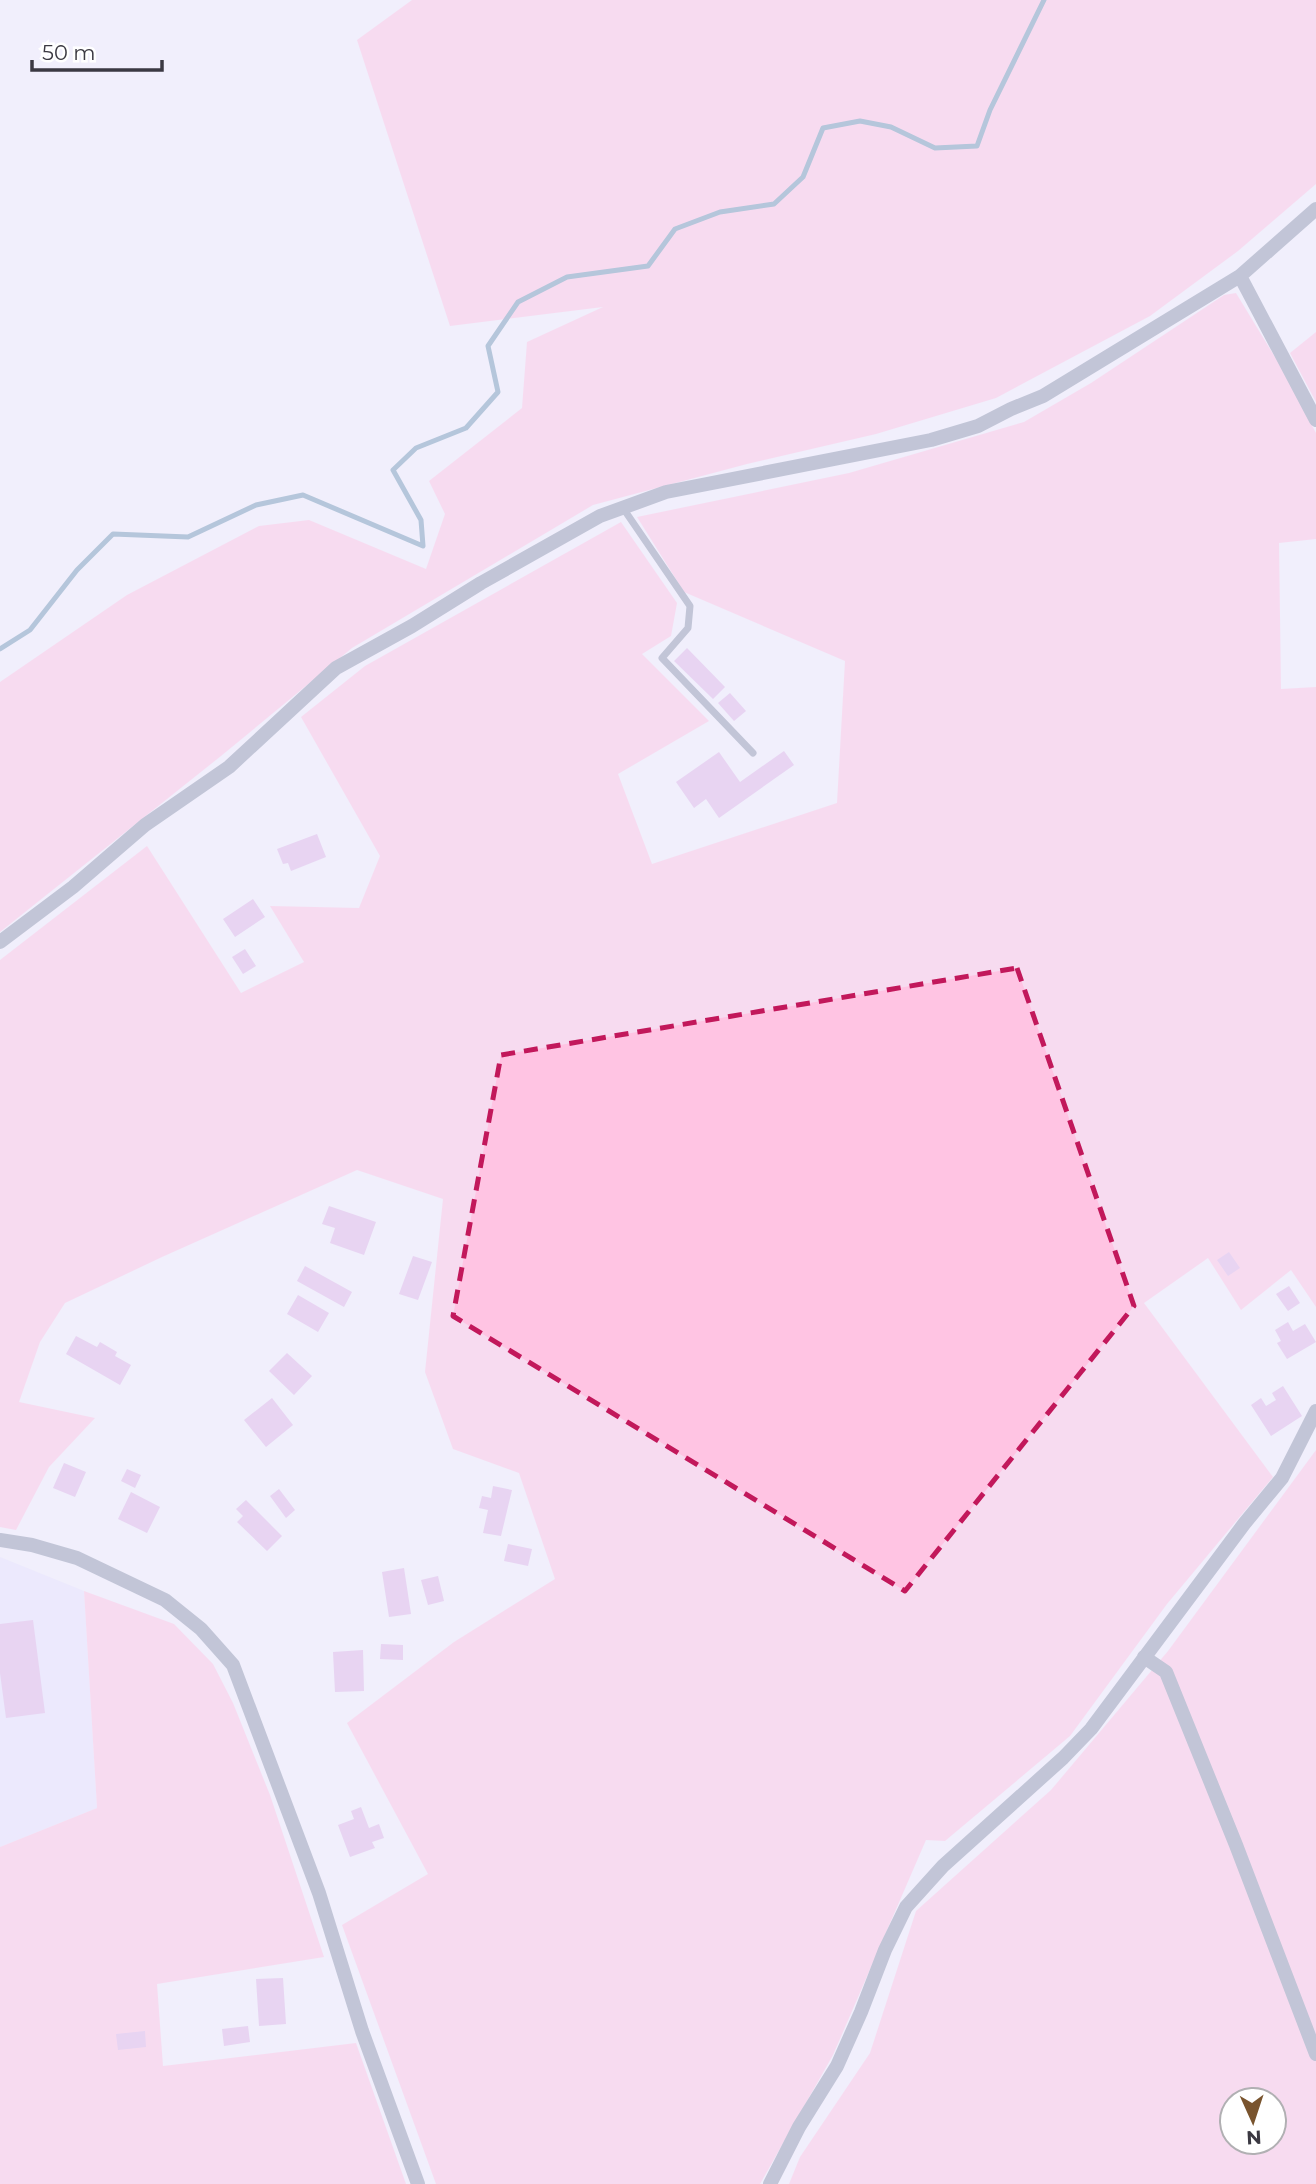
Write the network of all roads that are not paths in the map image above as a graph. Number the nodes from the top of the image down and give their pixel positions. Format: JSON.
{"nodes":[{"id":1,"x":1316,"y":209,"type":"edge"},
{"id":2,"x":1240,"y":276,"type":"junction"},
{"id":3,"x":1316,"y":420,"type":"edge"},
{"id":4,"x":622,"y":508,"type":"junction"},
{"id":5,"x":752,"y":753,"type":"dead end"},
{"id":6,"x":0,"y":942,"type":"edge"},
{"id":7,"x":1316,"y":1411,"type":"edge"},
{"id":8,"x":0,"y":1540,"type":"edge"},
{"id":9,"x":1144,"y":1657,"type":"junction"},
{"id":10,"x":1316,"y":2053,"type":"edge"},
{"id":11,"x":418,"y":2184,"type":"edge"},
{"id":12,"x":770,"y":2184,"type":"edge"}],
"edges":[{"from":1,"to":2,"type":"street"},
{"from":2,"to":3,"type":"street"},
{"from":2,"to":4,"type":"street"},
{"from":4,"to":5,"type":"lane"},
{"from":4,"to":6,"type":"street"},
{"from":7,"to":9,"type":"street"},
{"from":8,"to":11,"type":"street"},
{"from":9,"to":10,"type":"street"},
{"from":9,"to":12,"type":"street"}]}
